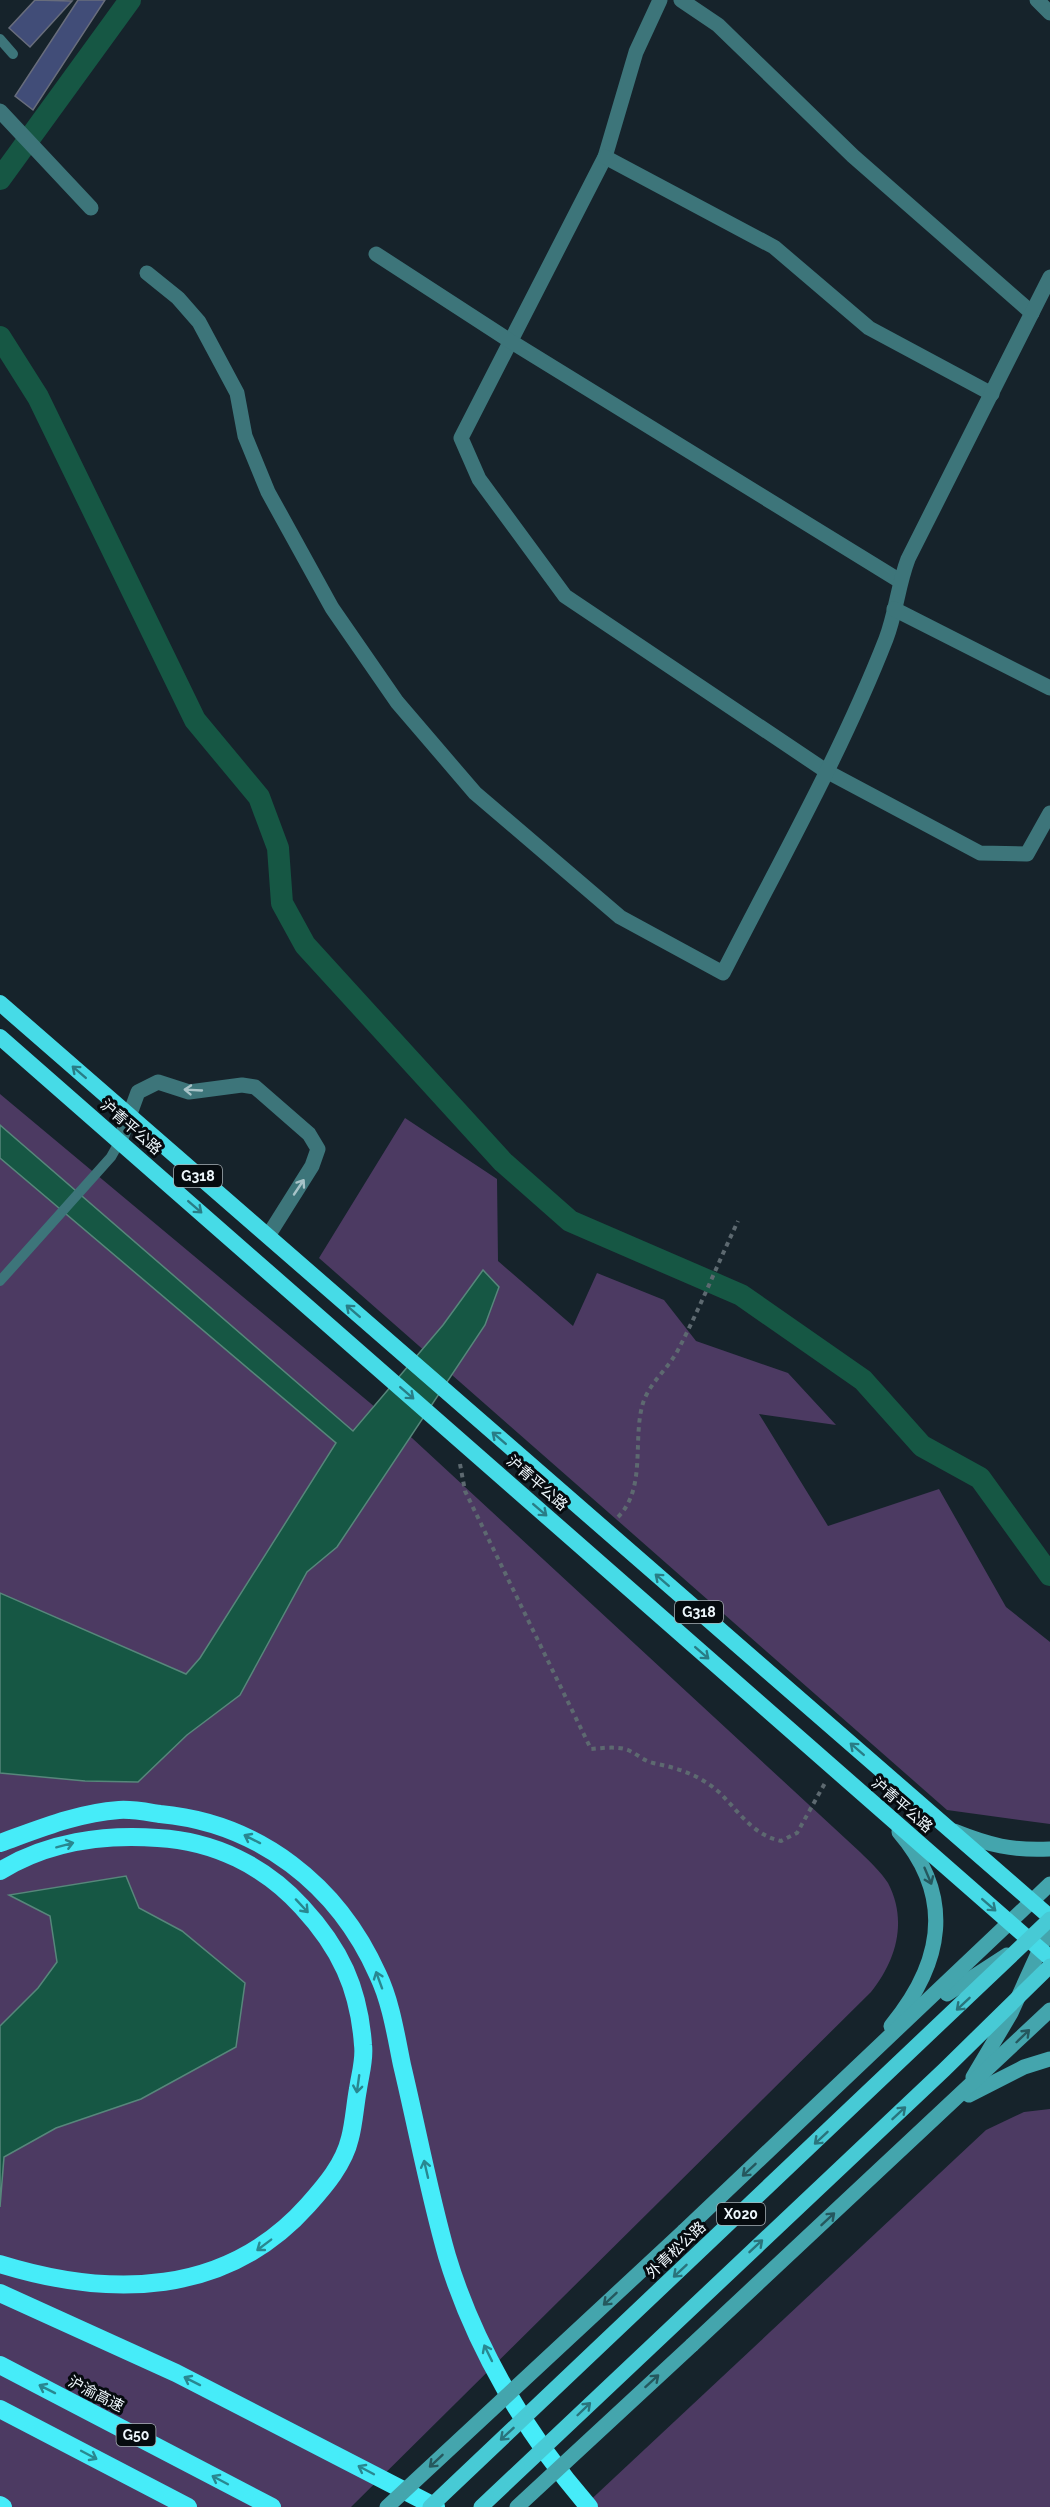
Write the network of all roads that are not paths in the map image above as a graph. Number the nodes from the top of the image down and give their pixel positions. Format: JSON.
{"nodes":[{"id":1,"x":660,"y":0,"type":"edge"},
{"id":2,"x":681,"y":0,"type":"edge"},
{"id":3,"x":1037,"y":0,"type":"edge"},
{"id":4,"x":1050,"y":13,"type":"edge"},
{"id":5,"x":0,"y":39,"type":"edge"},
{"id":6,"x":13,"y":54,"type":"dead end"},
{"id":7,"x":0,"y":111,"type":"edge"},
{"id":8,"x":605,"y":157,"type":"junction"},
{"id":9,"x":91,"y":208,"type":"dead end"},
{"id":10,"x":376,"y":254,"type":"dead end"},
{"id":11,"x":147,"y":273,"type":"dead end"},
{"id":12,"x":1050,"y":277,"type":"edge"},
{"id":13,"x":1032,"y":313,"type":"junction"},
{"id":14,"x":510,"y":341,"type":"junction"},
{"id":15,"x":992,"y":394,"type":"junction"},
{"id":16,"x":900,"y":581,"type":"junction"},
{"id":17,"x":894,"y":609,"type":"junction"},
{"id":18,"x":1050,"y":688,"type":"edge"},
{"id":19,"x":826,"y":771,"type":"junction"},
{"id":20,"x":1050,"y":813,"type":"edge"},
{"id":21,"x":0,"y":1003,"type":"edge"},
{"id":22,"x":0,"y":1037,"type":"edge"},
{"id":23,"x":130,"y":1116,"type":"junction"},
{"id":24,"x":120,"y":1141,"type":"junction"},
{"id":25,"x":268,"y":1236,"type":"junction"},
{"id":26,"x":0,"y":1281,"type":"edge"},
{"id":27,"x":882,"y":1812,"type":"junction"},
{"id":28,"x":948,"y":1829,"type":"junction"},
{"id":29,"x":0,"y":1843,"type":"edge"},
{"id":30,"x":1050,"y":1849,"type":"edge"},
{"id":31,"x":5,"y":1868,"type":"edge"},
{"id":32,"x":1050,"y":1884,"type":"edge"},
{"id":33,"x":1032,"y":1902,"type":"junction"},
{"id":34,"x":1050,"y":1918,"type":"edge"},
{"id":35,"x":1010,"y":1923,"type":"junction"},
{"id":36,"x":1044,"y":1941,"type":"edge"},
{"id":37,"x":1050,"y":1966,"type":"edge"},
{"id":38,"x":1050,"y":2010,"type":"edge"},
{"id":39,"x":901,"y":2028,"type":"junction"},
{"id":40,"x":1050,"y":2059,"type":"edge"},
{"id":41,"x":853,"y":2073,"type":"junction"},
{"id":42,"x":950,"y":2105,"type":"junction"},
{"id":43,"x":0,"y":2264,"type":"edge"},
{"id":44,"x":0,"y":2293,"type":"edge"},
{"id":45,"x":0,"y":2365,"type":"edge"},
{"id":46,"x":0,"y":2409,"type":"edge"},
{"id":47,"x":188,"y":2507,"type":"edge"},
{"id":48,"x":272,"y":2507,"type":"edge"},
{"id":49,"x":387,"y":2507,"type":"edge"},
{"id":50,"x":430,"y":2507,"type":"edge"},
{"id":51,"x":436,"y":2507,"type":"edge"},
{"id":52,"x":481,"y":2507,"type":"edge"},
{"id":53,"x":517,"y":2507,"type":"edge"},
{"id":54,"x":589,"y":2507,"type":"edge"}],
"edges":[{"from":1,"to":8,"type":"street"},
{"from":2,"to":13,"type":"street"},
{"from":3,"to":4,"type":"street"},
{"from":5,"to":6,"type":"lane"},
{"from":7,"to":9,"type":"street"},
{"from":8,"to":14,"type":"street"},
{"from":8,"to":15,"type":"street"},
{"from":10,"to":14,"type":"street"},
{"from":11,"to":19,"type":"street"},
{"from":12,"to":13,"type":"street"},
{"from":13,"to":15,"type":"street"},
{"from":14,"to":16,"type":"street"},
{"from":14,"to":19,"type":"street"},
{"from":15,"to":16,"type":"street"},
{"from":16,"to":17,"type":"street"},
{"from":17,"to":18,"type":"street"},
{"from":17,"to":19,"type":"street"},
{"from":19,"to":20,"type":"street"},
{"from":23,"to":21,"type":"highway","name":"沪青平公路","number":"G318","one_way":true},
{"from":22,"to":24,"type":"highway","name":"沪青平公路","number":"G318"},
{"from":23,"to":24,"type":"street"},
{"from":23,"to":25,"type":"highway","name":"沪青平公路","number":"G318"},
{"from":25,"to":23,"type":"street","one_way":true},
{"from":24,"to":26,"type":"lane"},
{"from":24,"to":27,"type":"highway","name":"沪青平公路","number":"G318","one_way":true},
{"from":28,"to":25,"type":"highway","name":"沪青平公路","number":"G318","one_way":true},
{"from":27,"to":35,"type":"highway","name":"沪青平公路","number":"G318","one_way":true},
{"from":27,"to":41,"type":"main road","one_way":true},
{"from":28,"to":30,"type":"main road"},
{"from":28,"to":33,"type":"highway","name":"沪青平公路","number":"G318"},
{"from":54,"to":29,"type":"highway","one_way":true},
{"from":31,"to":43,"type":"highway","one_way":true},
{"from":32,"to":33,"type":"main road"},
{"from":33,"to":34,"type":"highway","name":"沪青平公路","number":"G318"},
{"from":33,"to":35,"type":"main road"},
{"from":34,"to":50,"type":"main road","name":"外青松公路","number":"X020","one_way":true,"bridge":true},
{"from":35,"to":36,"type":"highway","name":"沪青平公路","number":"G318"},
{"from":35,"to":39,"type":"main road"},
{"from":36,"to":39,"type":"main road"},
{"from":36,"to":42,"type":"main road"},
{"from":52,"to":37,"type":"main road","number":"X020","one_way":true,"bridge":true},
{"from":42,"to":38,"type":"main road","one_way":true},
{"from":39,"to":41,"type":"main road"},
{"from":40,"to":42,"type":"main road"},
{"from":41,"to":49,"type":"main road","one_way":true,"bridge":true},
{"from":53,"to":42,"type":"main road","one_way":true,"bridge":true},
{"from":51,"to":44,"type":"highway","one_way":true},
{"from":48,"to":45,"type":"highway","name":"沪渝高速","number":"G50","one_way":true},
{"from":46,"to":47,"type":"highway","number":"G50","one_way":true}]}
